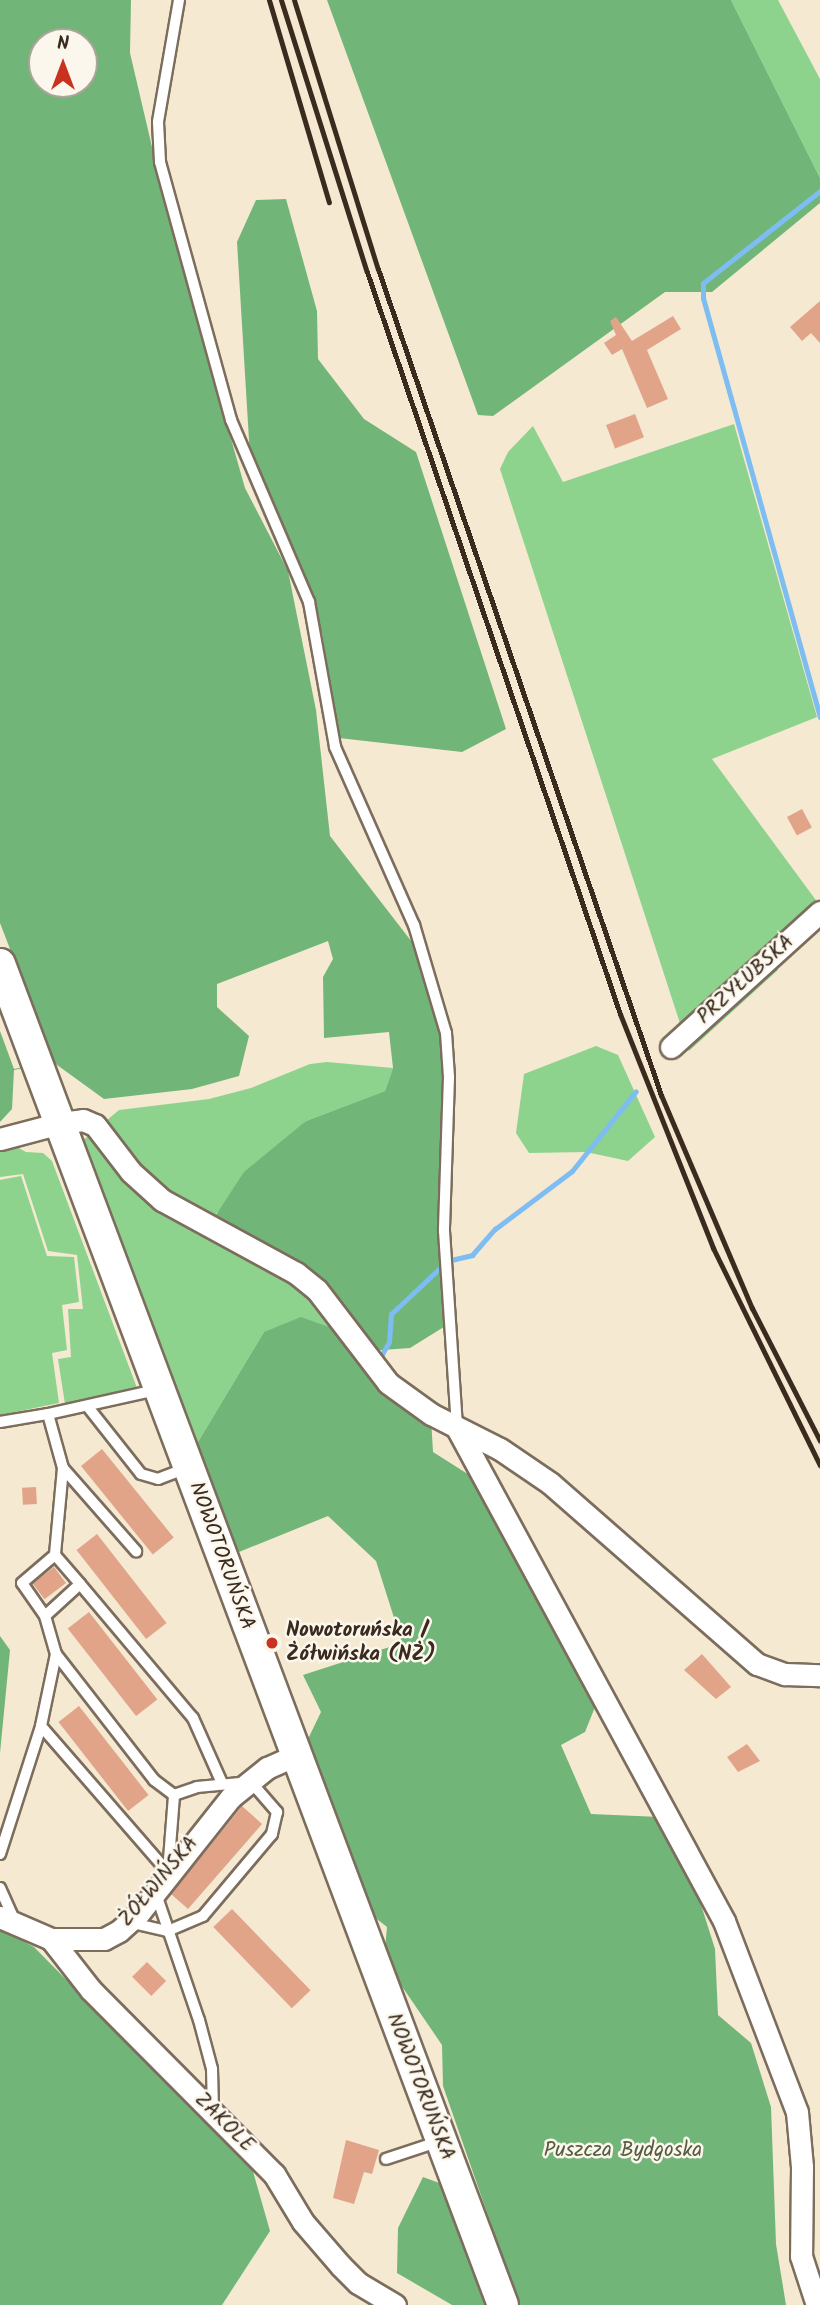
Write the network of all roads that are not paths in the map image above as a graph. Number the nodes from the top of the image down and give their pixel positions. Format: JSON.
{"nodes":[{"id":1,"x":179,"y":0,"type":"edge"},
{"id":2,"x":820,"y":912,"type":"edge"},
{"id":3,"x":0,"y":964,"type":"edge"},
{"id":4,"x":671,"y":1048,"type":"dead end"},
{"id":5,"x":60,"y":1123,"type":"junction"},
{"id":6,"x":0,"y":1139,"type":"edge"},
{"id":7,"x":159,"y":1390,"type":"junction"},
{"id":8,"x":88,"y":1407,"type":"junction"},
{"id":9,"x":48,"y":1414,"type":"junction"},
{"id":10,"x":0,"y":1422,"type":"edge"},
{"id":11,"x":457,"y":1428,"type":"junction"},
{"id":12,"x":63,"y":1468,"type":"junction"},
{"id":13,"x":188,"y":1468,"type":"junction"},
{"id":14,"x":136,"y":1551,"type":"dead end"},
{"id":15,"x":55,"y":1555,"type":"junction"},
{"id":16,"x":80,"y":1584,"type":"junction"},
{"id":17,"x":45,"y":1615,"type":"junction"},
{"id":18,"x":56,"y":1654,"type":"junction"},
{"id":19,"x":820,"y":1675,"type":"edge"},
{"id":20,"x":41,"y":1726,"type":"junction"},
{"id":21,"x":296,"y":1755,"type":"junction"},
{"id":22,"x":251,"y":1782,"type":"junction"},
{"id":23,"x":222,"y":1783,"type":"junction"},
{"id":24,"x":174,"y":1795,"type":"junction"},
{"id":25,"x":0,"y":1854,"type":"edge"},
{"id":26,"x":161,"y":1880,"type":"junction"},
{"id":27,"x":0,"y":1888,"type":"edge"},
{"id":28,"x":8,"y":1920,"type":"edge"},
{"id":29,"x":128,"y":1922,"type":"junction"},
{"id":30,"x":167,"y":1931,"type":"junction"},
{"id":31,"x":51,"y":1939,"type":"junction"},
{"id":32,"x":214,"y":2112,"type":"junction"},
{"id":33,"x":440,"y":2141,"type":"junction"},
{"id":34,"x":386,"y":2159,"type":"dead end"},
{"id":35,"x":395,"y":2305,"type":"edge"},
{"id":36,"x":503,"y":2305,"type":"edge"},
{"id":37,"x":817,"y":2305,"type":"edge"}],
"edges":[{"from":1,"to":11,"type":"lane"},
{"from":2,"to":4,"type":"street","name":"PRZYŁUBSKA"},
{"from":3,"to":5,"type":"main road","name":"NOWOTORUŃSKA"},
{"from":5,"to":6,"type":"street"},
{"from":5,"to":7,"type":"main road","name":"NOWOTORUŃSKA"},
{"from":5,"to":11,"type":"street"},
{"from":7,"to":8,"type":"lane"},
{"from":7,"to":13,"type":"main road","name":"NOWOTORUŃSKA"},
{"from":8,"to":9,"type":"lane"},
{"from":8,"to":13,"type":"lane"},
{"from":9,"to":10,"type":"lane"},
{"from":9,"to":12,"type":"lane"},
{"from":11,"to":19,"type":"street"},
{"from":11,"to":37,"type":"street"},
{"from":12,"to":14,"type":"lane"},
{"from":12,"to":15,"type":"lane"},
{"from":13,"to":21,"type":"main road","name":"NOWOTORUŃSKA"},
{"from":15,"to":16,"type":"lane"},
{"from":15,"to":17,"type":"lane"},
{"from":16,"to":17,"type":"lane"},
{"from":16,"to":23,"type":"lane"},
{"from":17,"to":18,"type":"lane"},
{"from":18,"to":20,"type":"lane"},
{"from":18,"to":24,"type":"lane"},
{"from":20,"to":25,"type":"lane"},
{"from":20,"to":26,"type":"lane"},
{"from":21,"to":22,"type":"street","name":"ŻÓŁWIŃSKA"},
{"from":21,"to":33,"type":"main road","name":"NOWOTORUŃSKA"},
{"from":22,"to":23,"type":"lane"},
{"from":22,"to":26,"type":"street","name":"ŻÓŁWIŃSKA"},
{"from":22,"to":30,"type":"lane"},
{"from":23,"to":24,"type":"lane"},
{"from":24,"to":26,"type":"lane"},
{"from":26,"to":29,"type":"street","name":"ŻÓŁWIŃSKA"},
{"from":26,"to":30,"type":"lane"},
{"from":27,"to":28,"type":"lane"},
{"from":28,"to":31,"type":"street","name":"ŻÓŁWIŃSKA"},
{"from":29,"to":30,"type":"lane"},
{"from":29,"to":31,"type":"street","name":"ŻÓŁWIŃSKA"},
{"from":30,"to":32,"type":"lane"},
{"from":31,"to":32,"type":"street","name":"ZAKOLE"},
{"from":32,"to":35,"type":"street","name":"ZAKOLE"},
{"from":33,"to":34,"type":"lane"},
{"from":33,"to":36,"type":"main road","name":"NOWOTORUŃSKA"}]}
